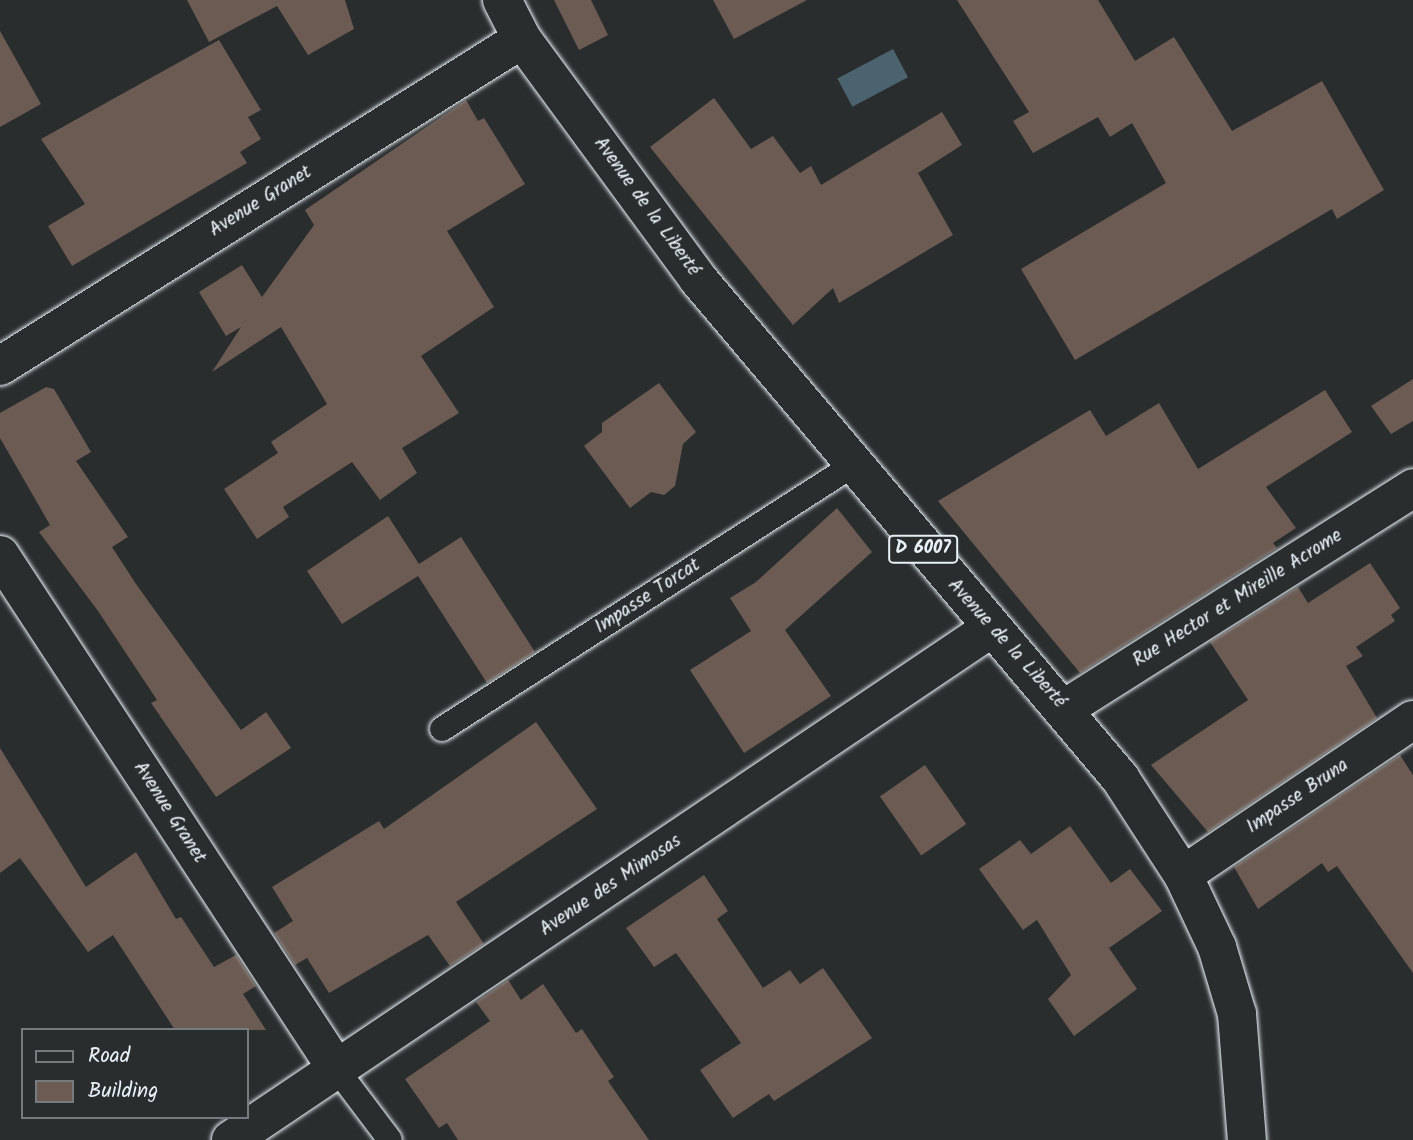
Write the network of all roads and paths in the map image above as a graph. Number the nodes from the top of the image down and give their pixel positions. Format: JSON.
{"nodes":[{"id":1,"x":502,"y":0,"type":"edge"},
{"id":2,"x":522,"y":39,"type":"junction"},
{"id":3,"x":0,"y":366,"type":"edge"},
{"id":4,"x":854,"y":465,"type":"junction"},
{"id":5,"x":1413,"y":488,"type":"edge"},
{"id":6,"x":0,"y":555,"type":"edge"},
{"id":7,"x":990,"y":629,"type":"junction"},
{"id":8,"x":1064,"y":709,"type":"junction"},
{"id":9,"x":1413,"y":720,"type":"edge"},
{"id":10,"x":442,"y":729,"type":"dead end"},
{"id":11,"x":1184,"y":875,"type":"junction"},
{"id":12,"x":338,"y":1071,"type":"junction"},
{"id":13,"x":231,"y":1140,"type":"edge"},
{"id":14,"x":390,"y":1140,"type":"edge"},
{"id":15,"x":1247,"y":1140,"type":"edge"}],
"edges":[{"from":1,"to":2,"type":"street","name":"Avenue de la Liberté","number":"D 6007"},
{"from":2,"to":3,"type":"street","name":"Avenue Granet"},
{"from":2,"to":4,"type":"street","name":"Avenue de la Liberté","number":"D 6007"},
{"from":4,"to":7,"type":"street","name":"Avenue de la Liberté","number":"D 6007"},
{"from":4,"to":10,"type":"lane","name":"Impasse Torcat"},
{"from":5,"to":8,"type":"street","name":"Rue Hector et Mireille Acrome"},
{"from":6,"to":12,"type":"street","name":"Avenue Granet"},
{"from":7,"to":8,"type":"street","name":"Avenue de la Liberté","number":"D 6007"},
{"from":7,"to":12,"type":"street","name":"Avenue des Mimosas"},
{"from":8,"to":11,"type":"street","name":"Avenue de la Liberté","number":"D 6007"},
{"from":9,"to":11,"type":"street","name":"Impasse Bruna"},
{"from":11,"to":15,"type":"street","name":"Avenue de la Liberté","number":"D 6007"},
{"from":12,"to":13,"type":"street","name":"Avenue des Mimosas"},
{"from":12,"to":14,"type":"lane"}]}
